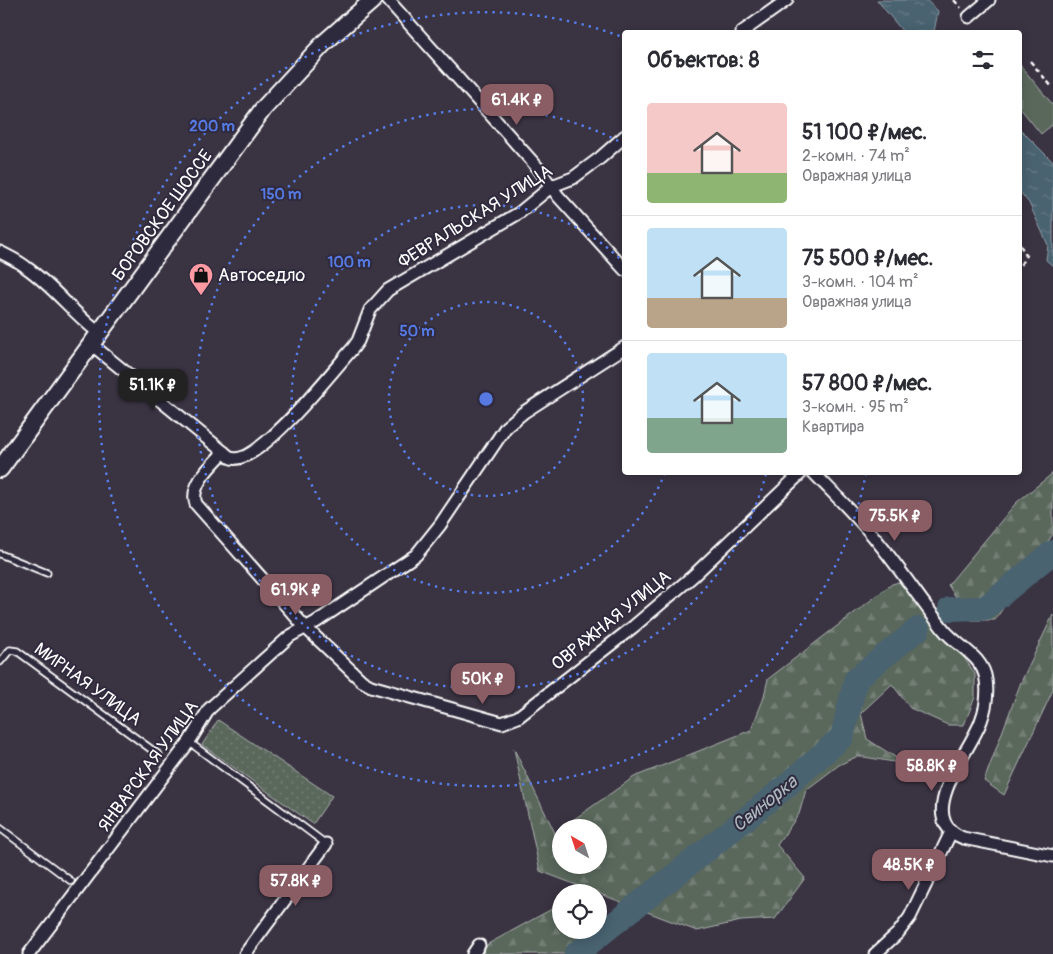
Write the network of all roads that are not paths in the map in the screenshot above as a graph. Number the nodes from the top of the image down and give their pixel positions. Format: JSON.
{"nodes":[{"id":1,"x":373,"y":0,"type":"edge"},
{"id":2,"x":388,"y":0,"type":"edge"},
{"id":3,"x":787,"y":0,"type":"edge"},
{"id":4,"x":989,"y":0,"type":"edge"},
{"id":5,"x":969,"y":17,"type":"dead end"},
{"id":6,"x":745,"y":30,"type":"edge"},
{"id":7,"x":622,"y":139,"type":"edge"},
{"id":8,"x":552,"y":186,"type":"junction"},
{"id":9,"x":0,"y":252,"type":"edge"},
{"id":10,"x":622,"y":267,"type":"edge"},
{"id":11,"x":95,"y":339,"type":"junction"},
{"id":12,"x":622,"y":349,"type":"edge"},
{"id":13,"x":227,"y":455,"type":"junction"},
{"id":14,"x":0,"y":469,"type":"edge"},
{"id":15,"x":799,"y":475,"type":"edge"},
{"id":16,"x":816,"y":475,"type":"edge"},
{"id":17,"x":0,"y":554,"type":"edge"},
{"id":18,"x":47,"y":574,"type":"dead end"},
{"id":19,"x":305,"y":626,"type":"junction"},
{"id":20,"x":0,"y":662,"type":"edge"},
{"id":21,"x":188,"y":742,"type":"junction"},
{"id":22,"x":160,"y":755,"type":"dead end"},
{"id":23,"x":0,"y":828,"type":"edge"},
{"id":24,"x":951,"y":832,"type":"junction"},
{"id":25,"x":326,"y":844,"type":"joint"},
{"id":26,"x":1053,"y":856,"type":"edge"},
{"id":27,"x":71,"y":881,"type":"dead end"},
{"id":28,"x":29,"y":954,"type":"edge"},
{"id":29,"x":245,"y":954,"type":"edge"},
{"id":30,"x":875,"y":954,"type":"edge"}],
"edges":[{"from":1,"to":11,"type":"main road","name":"БОРОВСКОЕ ШОССЕ"},
{"from":2,"to":8,"type":"street"},
{"from":3,"to":6,"type":"street"},
{"from":4,"to":5,"type":"street"},
{"from":7,"to":8,"type":"street","name":"ФЕВРАЛЬСКАЯ УЛИЦА"},
{"from":8,"to":10,"type":"street"},
{"from":8,"to":13,"type":"street","name":"ФЕВРАЛЬСКАЯ УЛИЦА"},
{"from":9,"to":11,"type":"street"},
{"from":11,"to":13,"type":"street"},
{"from":11,"to":14,"type":"main road","name":"БОРОВСКОЕ ШОССЕ"},
{"from":12,"to":19,"type":"street","name":"ЯНВАРСКАЯ УЛИЦА"},
{"from":13,"to":19,"type":"street","name":"ОВРАЖНАЯ УЛИЦА"},
{"from":15,"to":19,"type":"street","name":"ОВРАЖНАЯ УЛИЦА"},
{"from":16,"to":24,"type":"street"},
{"from":17,"to":18,"type":"lane"},
{"from":19,"to":21,"type":"street","name":"ЯНВАРСКАЯ УЛИЦА"},
{"from":20,"to":22,"type":"lane","name":"МИРНАЯ УЛИЦА"},
{"from":21,"to":25,"type":"lane"},
{"from":21,"to":28,"type":"street","name":"ЯНВАРСКАЯ УЛИЦА"},
{"from":23,"to":27,"type":"lane"},
{"from":24,"to":26,"type":"street"},
{"from":24,"to":30,"type":"street"},
{"from":25,"to":29,"type":"street"}]}
